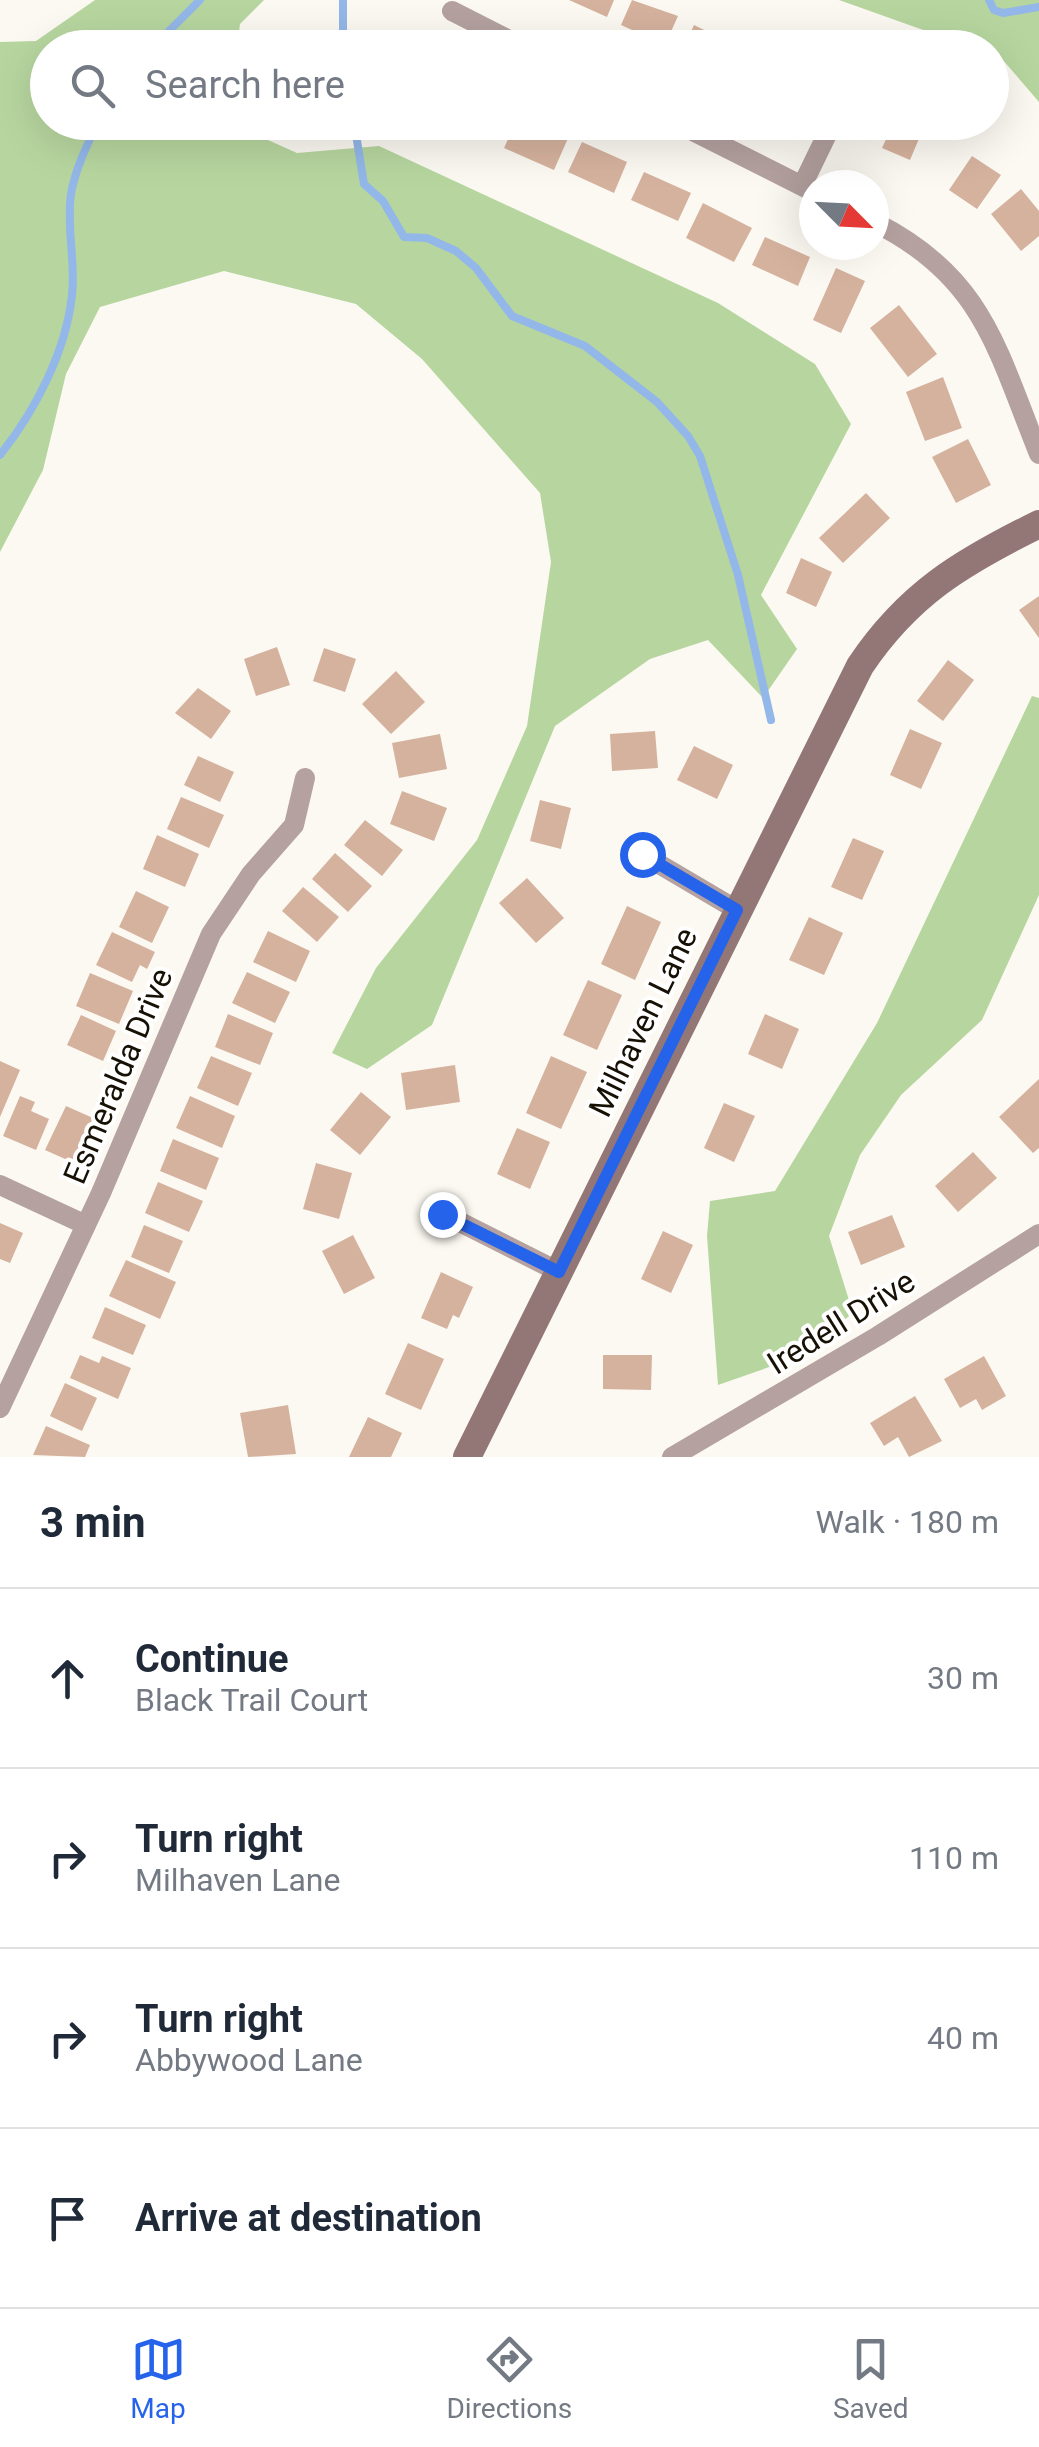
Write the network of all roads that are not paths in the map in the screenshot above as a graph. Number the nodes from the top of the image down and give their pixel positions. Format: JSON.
{"nodes":[{"id":1,"x":452,"y":11,"type":"dead end"},
{"id":2,"x":490,"y":30,"type":"edge"},
{"id":3,"x":711,"y":140,"type":"edge"},
{"id":4,"x":826,"y":140,"type":"edge"},
{"id":5,"x":815,"y":170,"type":"edge"},
{"id":6,"x":799,"y":184,"type":"edge"},
{"id":7,"x":889,"y":231,"type":"edge"},
{"id":8,"x":1039,"y":454,"type":"edge"},
{"id":9,"x":1039,"y":524,"type":"edge"},
{"id":10,"x":305,"y":778,"type":"dead end"},
{"id":11,"x":642,"y":854,"type":"dead end"},
{"id":12,"x":737,"y":910,"type":"junction"},
{"id":13,"x":0,"y":1185,"type":"edge"},
{"id":14,"x":442,"y":1214,"type":"dead end"},
{"id":15,"x":86,"y":1225,"type":"junction"},
{"id":16,"x":1039,"y":1234,"type":"edge"},
{"id":17,"x":559,"y":1272,"type":"junction"},
{"id":18,"x":0,"y":1408,"type":"edge"},
{"id":19,"x":467,"y":1457,"type":"edge"},
{"id":20,"x":672,"y":1457,"type":"edge"}],
"edges":[{"from":1,"to":2,"type":"street"},
{"from":3,"to":6,"type":"street"},
{"from":4,"to":5,"type":"street"},
{"from":7,"to":8,"type":"street"},
{"from":9,"to":12,"type":"street","name":"Milhaven Lane"},
{"from":10,"to":15,"type":"street","name":"Esmeralda Drive"},
{"from":11,"to":12,"type":"street"},
{"from":12,"to":17,"type":"street","name":"Milhaven Lane"},
{"from":13,"to":15,"type":"street"},
{"from":14,"to":17,"type":"street"},
{"from":15,"to":18,"type":"street","name":"Esmeralda Drive"},
{"from":16,"to":20,"type":"street","name":"Iredell Drive"},
{"from":17,"to":19,"type":"street","name":"Milhaven Lane"}]}
